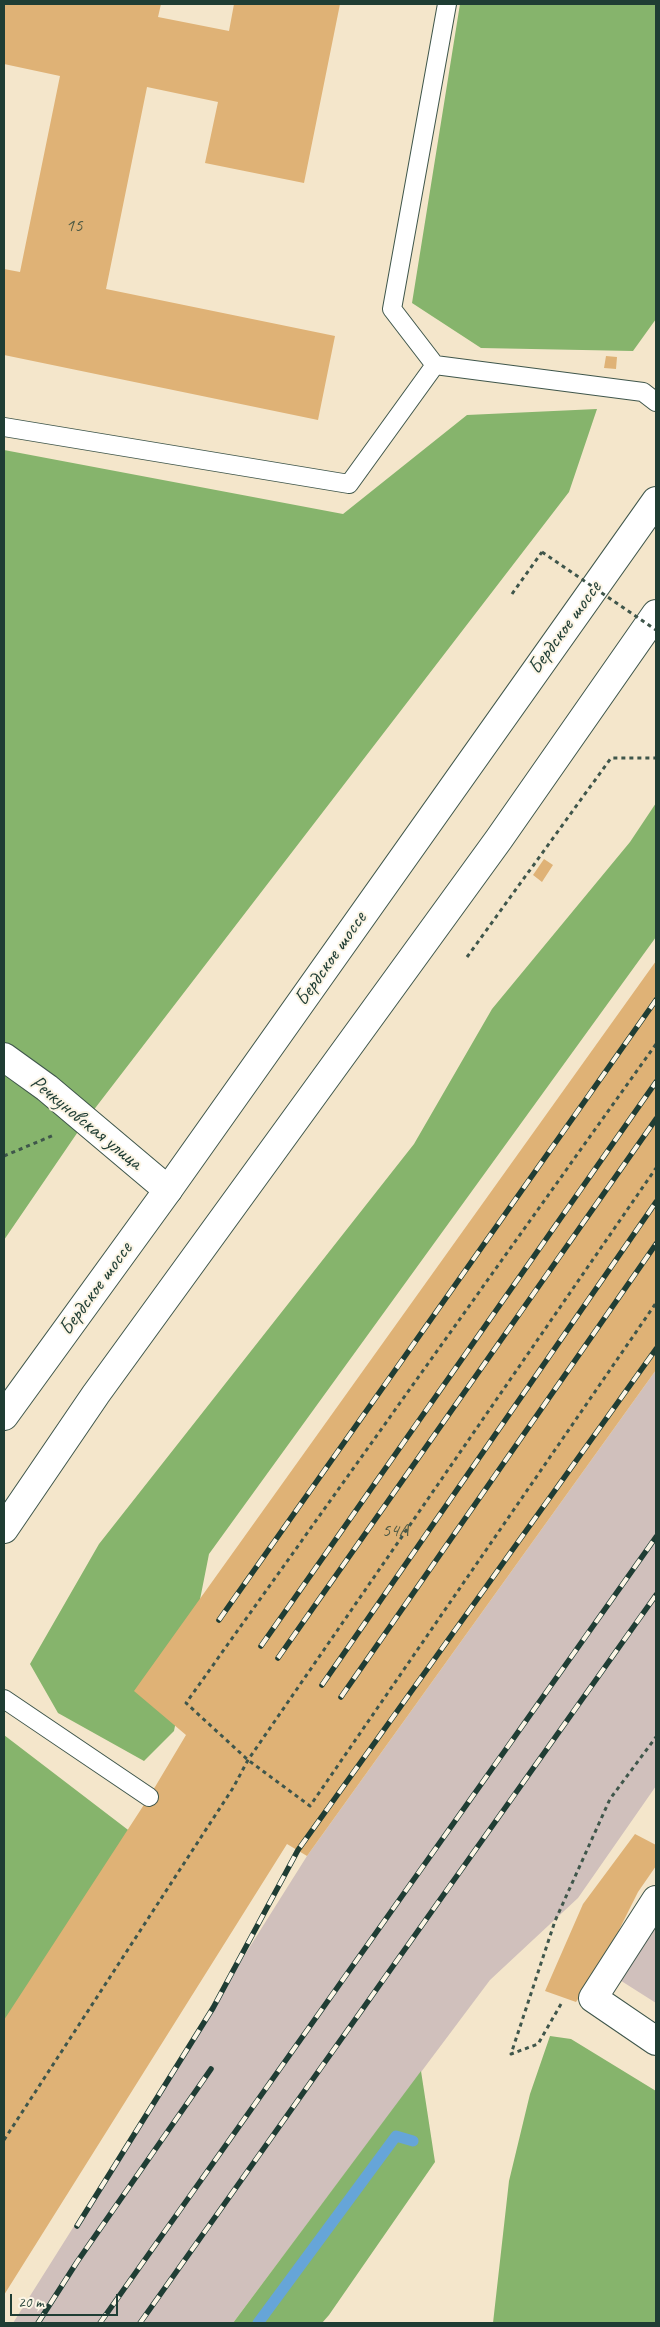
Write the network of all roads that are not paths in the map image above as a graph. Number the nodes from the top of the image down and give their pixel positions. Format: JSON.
{"nodes":[{"id":1,"x":447,"y":4,"type":"edge"},
{"id":2,"x":434,"y":365,"type":"junction"},
{"id":3,"x":656,"y":402,"type":"edge"},
{"id":4,"x":4,"y":427,"type":"edge"},
{"id":5,"x":656,"y":501,"type":"edge"},
{"id":6,"x":656,"y":614,"type":"edge"},
{"id":7,"x":4,"y":1057,"type":"edge"},
{"id":8,"x":168,"y":1190,"type":"junction"},
{"id":9,"x":4,"y":1416,"type":"edge"},
{"id":10,"x":4,"y":1528,"type":"edge"},
{"id":11,"x":4,"y":1699,"type":"edge"},
{"id":12,"x":149,"y":1797,"type":"dead end"},
{"id":13,"x":656,"y":1900,"type":"edge"},
{"id":14,"x":656,"y":2041,"type":"edge"}],
"edges":[{"from":1,"to":2,"type":"lane"},
{"from":2,"to":3,"type":"lane"},
{"from":2,"to":4,"type":"lane"},
{"from":5,"to":8,"type":"main road","name":"Бердское шоссе"},
{"from":6,"to":10,"type":"main road"},
{"from":7,"to":8,"type":"main road","name":"Речкуновская улица"},
{"from":8,"to":9,"type":"main road","name":"Бердское шоссе"},
{"from":11,"to":12,"type":"lane"},
{"from":13,"to":14,"type":"main road"}]}
